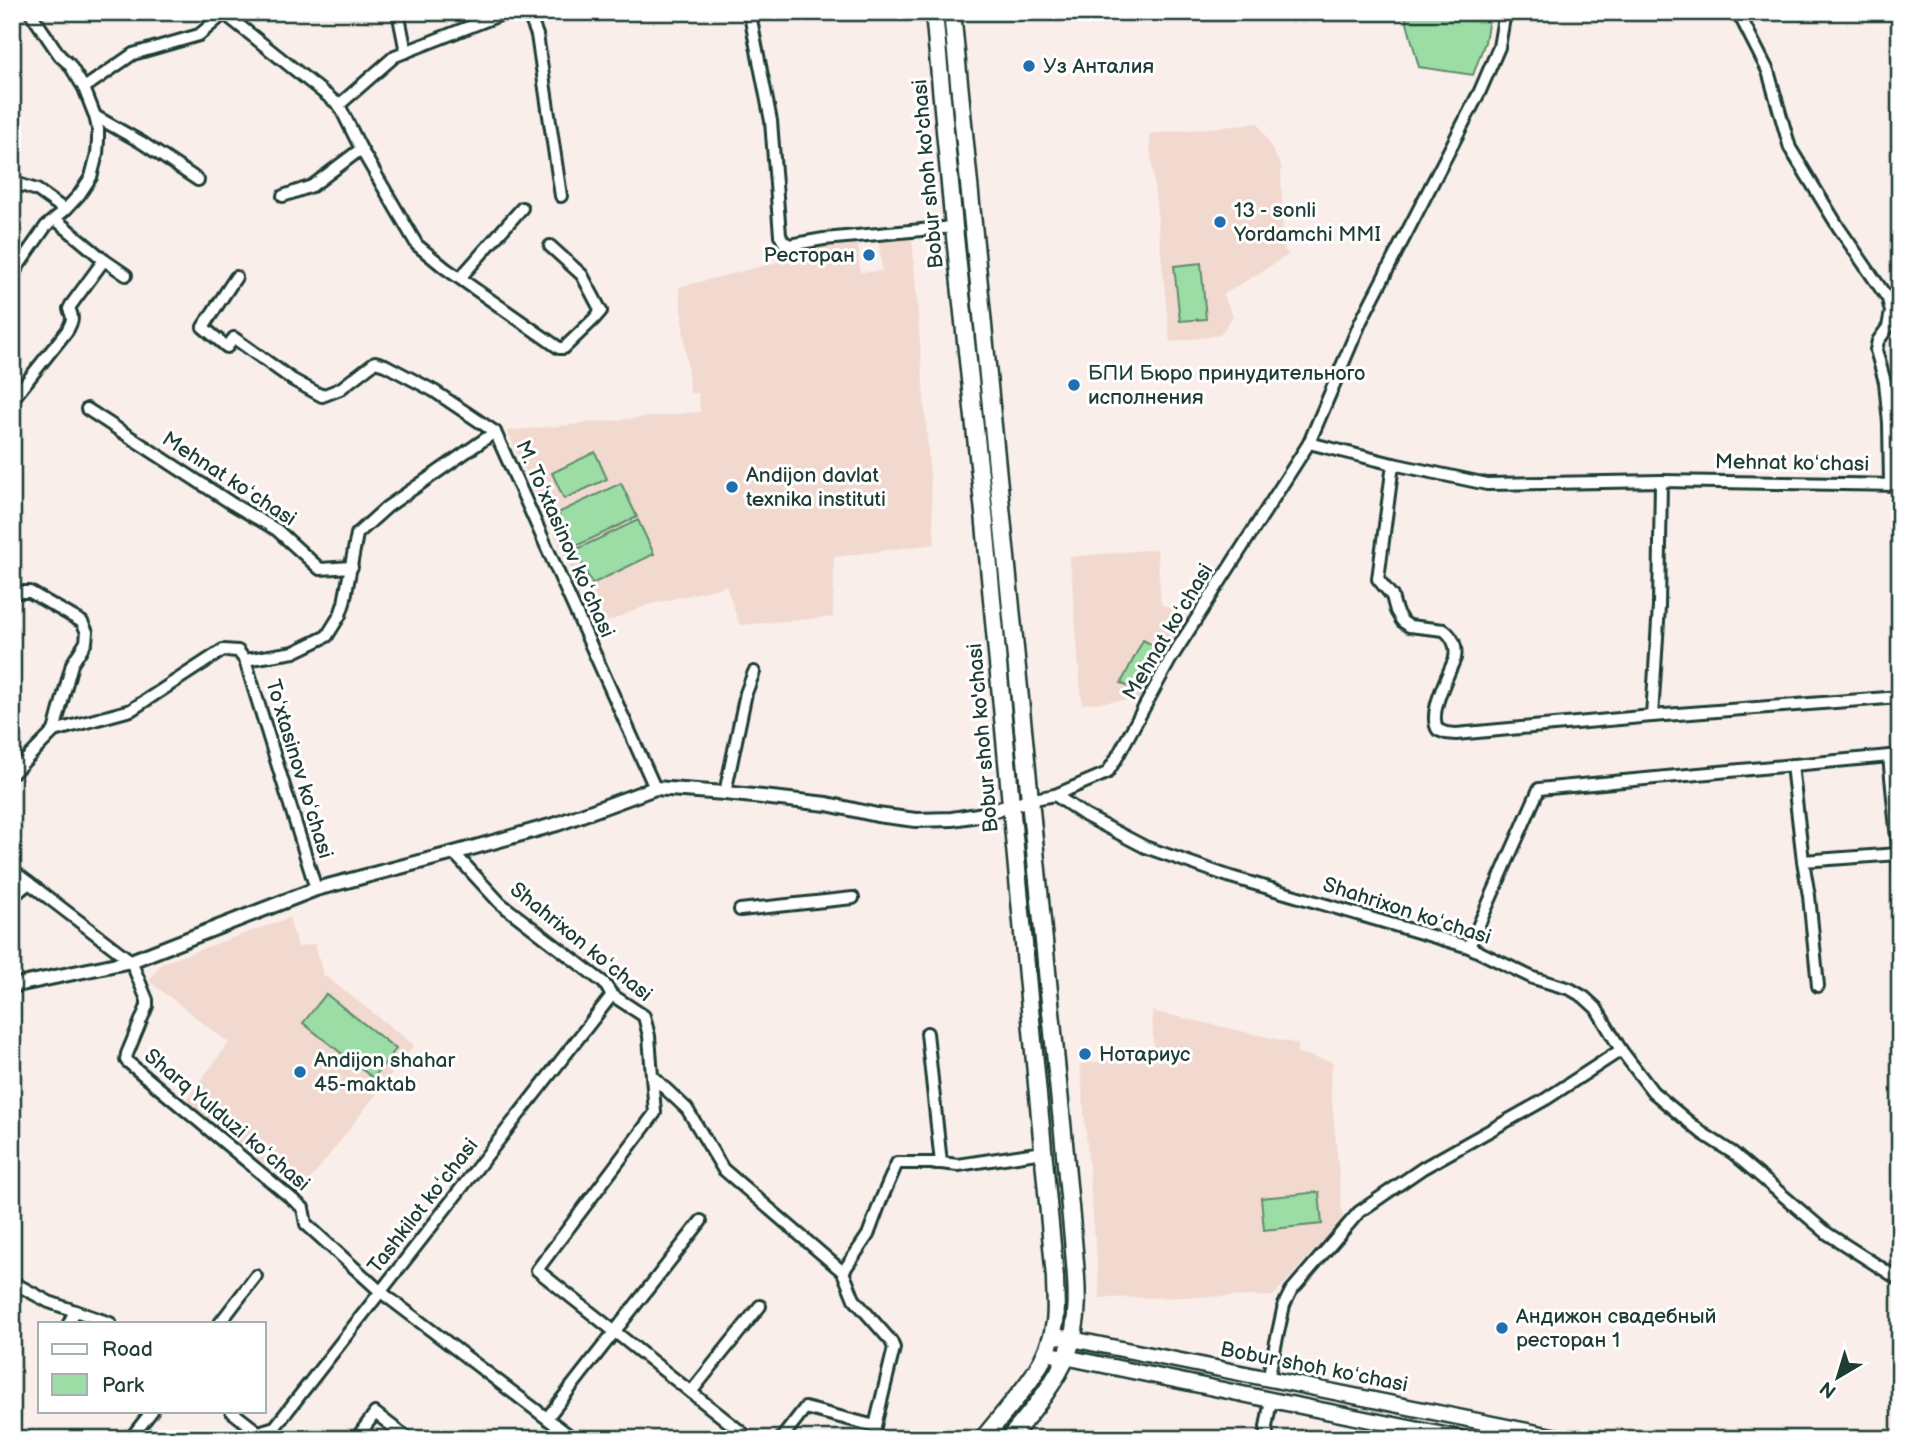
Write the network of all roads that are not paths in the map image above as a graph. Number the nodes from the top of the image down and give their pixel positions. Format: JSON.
{"nodes":[{"id":1,"x":30,"y":12,"type":"edge"},
{"id":2,"x":398,"y":12,"type":"edge"},
{"id":3,"x":507,"y":12,"type":"edge"},
{"id":4,"x":528,"y":12,"type":"edge"},
{"id":5,"x":748,"y":12,"type":"edge"},
{"id":6,"x":934,"y":12,"type":"edge"},
{"id":7,"x":952,"y":12,"type":"edge"},
{"id":8,"x":1505,"y":12,"type":"edge"},
{"id":9,"x":1738,"y":12,"type":"edge"},
{"id":10,"x":226,"y":13,"type":"edge"},
{"id":11,"x":406,"y":52,"type":"junction"},
{"id":12,"x":84,"y":88,"type":"junction"},
{"id":13,"x":339,"y":105,"type":"junction"},
{"id":14,"x":95,"y":116,"type":"junction"},
{"id":15,"x":361,"y":149,"type":"junction"},
{"id":16,"x":198,"y":180,"type":"dead end"},
{"id":17,"x":12,"y":182,"type":"edge"},
{"id":18,"x":283,"y":196,"type":"dead end"},
{"id":19,"x":561,"y":196,"type":"dead end"},
{"id":20,"x":522,"y":208,"type":"dead end"},
{"id":21,"x":65,"y":210,"type":"junction"},
{"id":22,"x":55,"y":219,"type":"junction"},
{"id":23,"x":954,"y":227,"type":"junction"},
{"id":24,"x":550,"y":246,"type":"dead end"},
{"id":25,"x":104,"y":260,"type":"junction"},
{"id":26,"x":12,"y":275,"type":"edge"},
{"id":27,"x":126,"y":275,"type":"dead end"},
{"id":28,"x":236,"y":277,"type":"dead end"},
{"id":29,"x":460,"y":278,"type":"junction"},
{"id":30,"x":1900,"y":322,"type":"edge"},
{"id":31,"x":1888,"y":327,"type":"junction"},
{"id":32,"x":12,"y":400,"type":"edge"},
{"id":33,"x":86,"y":408,"type":"dead end"},
{"id":34,"x":495,"y":432,"type":"junction"},
{"id":35,"x":1309,"y":443,"type":"junction"},
{"id":36,"x":1393,"y":464,"type":"junction"},
{"id":37,"x":1661,"y":481,"type":"junction"},
{"id":38,"x":1895,"y":484,"type":"edge"},
{"id":39,"x":352,"y":567,"type":"junction"},
{"id":40,"x":12,"y":592,"type":"edge"},
{"id":41,"x":246,"y":660,"type":"junction"},
{"id":42,"x":754,"y":671,"type":"dead end"},
{"id":43,"x":1900,"y":697,"type":"edge"},
{"id":44,"x":1652,"y":716,"type":"junction"},
{"id":45,"x":54,"y":731,"type":"junction"},
{"id":46,"x":1895,"y":755,"type":"edge"},
{"id":47,"x":1792,"y":765,"type":"junction"},
{"id":48,"x":12,"y":774,"type":"edge"},
{"id":49,"x":655,"y":788,"type":"junction"},
{"id":50,"x":724,"y":793,"type":"junction"},
{"id":51,"x":1055,"y":794,"type":"junction"},
{"id":52,"x":1029,"y":800,"type":"junction"},
{"id":53,"x":1010,"y":805,"type":"junction"},
{"id":54,"x":454,"y":853,"type":"junction"},
{"id":55,"x":1898,"y":855,"type":"junction"},
{"id":56,"x":1803,"y":861,"type":"junction"},
{"id":57,"x":1900,"y":869,"type":"edge"},
{"id":58,"x":12,"y":870,"type":"edge"},
{"id":59,"x":29,"y":883,"type":"junction"},
{"id":60,"x":316,"y":889,"type":"junction"},
{"id":61,"x":12,"y":897,"type":"edge"},
{"id":62,"x":853,"y":898,"type":"dead end"},
{"id":63,"x":740,"y":910,"type":"dead end"},
{"id":64,"x":1469,"y":947,"type":"junction"},
{"id":65,"x":131,"y":961,"type":"junction"},
{"id":66,"x":12,"y":986,"type":"edge"},
{"id":67,"x":1818,"y":986,"type":"dead end"},
{"id":68,"x":612,"y":995,"type":"junction"},
{"id":69,"x":927,"y":1033,"type":"dead end"},
{"id":70,"x":1621,"y":1050,"type":"junction"},
{"id":71,"x":652,"y":1076,"type":"junction"},
{"id":72,"x":1043,"y":1152,"type":"junction"},
{"id":73,"x":941,"y":1163,"type":"junction"},
{"id":74,"x":701,"y":1222,"type":"dead end"},
{"id":75,"x":843,"y":1272,"type":"junction"},
{"id":76,"x":256,"y":1276,"type":"dead end"},
{"id":77,"x":1900,"y":1280,"type":"edge"},
{"id":78,"x":12,"y":1282,"type":"edge"},
{"id":79,"x":381,"y":1292,"type":"junction"},
{"id":80,"x":760,"y":1306,"type":"dead end"},
{"id":81,"x":75,"y":1311,"type":"junction"},
{"id":82,"x":70,"y":1322,"type":"edge"},
{"id":83,"x":107,"y":1322,"type":"edge"},
{"id":84,"x":221,"y":1322,"type":"edge"},
{"id":85,"x":615,"y":1331,"type":"junction"},
{"id":86,"x":1052,"y":1335,"type":"junction"},
{"id":87,"x":1072,"y":1339,"type":"junction"},
{"id":88,"x":1109,"y":1347,"type":"junction"},
{"id":89,"x":1046,"y":1353,"type":"junction"},
{"id":90,"x":1066,"y":1357,"type":"junction"},
{"id":91,"x":1107,"y":1366,"type":"junction"},
{"id":92,"x":1268,"y":1379,"type":"junction"},
{"id":93,"x":691,"y":1392,"type":"junction"},
{"id":94,"x":1271,"y":1400,"type":"junction"},
{"id":95,"x":151,"y":1412,"type":"edge"},
{"id":96,"x":232,"y":1412,"type":"edge"},
{"id":97,"x":547,"y":1418,"type":"junction"},
{"id":98,"x":875,"y":1426,"type":"junction"},
{"id":99,"x":260,"y":1437,"type":"edge"},
{"id":100,"x":130,"y":1439,"type":"edge"},
{"id":101,"x":356,"y":1439,"type":"edge"},
{"id":102,"x":409,"y":1439,"type":"edge"},
{"id":103,"x":574,"y":1439,"type":"edge"},
{"id":104,"x":750,"y":1439,"type":"edge"},
{"id":105,"x":781,"y":1439,"type":"edge"},
{"id":106,"x":875,"y":1439,"type":"edge"},
{"id":107,"x":984,"y":1439,"type":"edge"},
{"id":108,"x":1009,"y":1439,"type":"edge"},
{"id":109,"x":1266,"y":1439,"type":"edge"},
{"id":110,"x":1464,"y":1439,"type":"edge"},
{"id":111,"x":1567,"y":1439,"type":"edge"}],
"edges":[{"from":1,"to":12,"type":"street"},
{"from":2,"to":11,"type":"street"},
{"from":3,"to":11,"type":"street"},
{"from":4,"to":19,"type":"street"},
{"from":5,"to":23,"type":"street"},
{"from":6,"to":23,"type":"main road","name":"Bobur shoh ko'chasi"},
{"from":7,"to":52,"type":"main road","name":"Bobur shoh ko'chasi"},
{"from":8,"to":35,"type":"street","name":"Mehnat koʻchasi"},
{"from":9,"to":31,"type":"street","name":"Mehnat koʻchasi"},
{"from":10,"to":12,"type":"street"},
{"from":10,"to":13,"type":"street"},
{"from":11,"to":13,"type":"street"},
{"from":12,"to":14,"type":"street"},
{"from":13,"to":15,"type":"street"},
{"from":14,"to":16,"type":"street"},
{"from":14,"to":21,"type":"street"},
{"from":15,"to":18,"type":"street"},
{"from":15,"to":29,"type":"street"},
{"from":17,"to":21,"type":"street"},
{"from":20,"to":29,"type":"street"},
{"from":21,"to":22,"type":"street"},
{"from":22,"to":25,"type":"street"},
{"from":22,"to":26,"type":"street"},
{"from":23,"to":53,"type":"main road","name":"Bobur shoh ko'chasi"},
{"from":24,"to":29,"type":"street"},
{"from":25,"to":27,"type":"street"},
{"from":25,"to":32,"type":"street"},
{"from":28,"to":34,"type":"street"},
{"from":30,"to":31,"type":"street"},
{"from":31,"to":38,"type":"street","name":"Mehnat koʻchasi"},
{"from":33,"to":39,"type":"street","name":"Mehnat koʻchasi"},
{"from":34,"to":39,"type":"street","name":"M. Toʻxtasinov koʻchasi"},
{"from":34,"to":49,"type":"street","name":"M. Toʻxtasinov koʻchasi"},
{"from":35,"to":36,"type":"street","name":"Mehnat koʻchasi"},
{"from":35,"to":51,"type":"street","name":"Mehnat koʻchasi"},
{"from":36,"to":37,"type":"street","name":"Mehnat koʻchasi"},
{"from":36,"to":44,"type":"street"},
{"from":37,"to":38,"type":"street","name":"Mehnat koʻchasi"},
{"from":37,"to":44,"type":"street"},
{"from":39,"to":41,"type":"street","name":"M. Toʻxtasinov koʻchasi"},
{"from":40,"to":45,"type":"street"},
{"from":41,"to":45,"type":"street","name":"M. Toʻxtasinov koʻchasi"},
{"from":41,"to":60,"type":"street","name":"Toʻxtasinov koʻchasi"},
{"from":42,"to":50,"type":"street"},
{"from":43,"to":44,"type":"street"},
{"from":45,"to":48,"type":"street"},
{"from":46,"to":47,"type":"street"},
{"from":46,"to":55,"type":"street"},
{"from":47,"to":56,"type":"street"},
{"from":47,"to":64,"type":"street"},
{"from":49,"to":50,"type":"street"},
{"from":49,"to":54,"type":"street"},
{"from":50,"to":53,"type":"street"},
{"from":51,"to":52,"type":"street","name":"Mehnat koʻchasi"},
{"from":51,"to":64,"type":"street","name":"Shahrixon koʻchasi"},
{"from":52,"to":53,"type":"street"},
{"from":52,"to":87,"type":"main road","name":"Bobur shoh ko'chasi"},
{"from":53,"to":72,"type":"main road","name":"Bobur shoh ko'chasi"},
{"from":54,"to":60,"type":"street"},
{"from":54,"to":68,"type":"street","name":"Shahrixon koʻchasi"},
{"from":55,"to":56,"type":"street"},
{"from":55,"to":57,"type":"street"},
{"from":56,"to":67,"type":"street"},
{"from":58,"to":59,"type":"street"},
{"from":59,"to":61,"type":"street"},
{"from":59,"to":65,"type":"street"},
{"from":60,"to":65,"type":"street"},
{"from":62,"to":63,"type":"street"},
{"from":64,"to":70,"type":"street","name":"Shahrixon koʻchasi"},
{"from":65,"to":66,"type":"street"},
{"from":65,"to":79,"type":"street","name":"Sharq Yulduzi koʻchasi"},
{"from":68,"to":71,"type":"street","name":"Shahrixon koʻchasi"},
{"from":68,"to":79,"type":"street","name":"Tashkilot koʻchasi"},
{"from":69,"to":73,"type":"street"},
{"from":70,"to":77,"type":"street","name":"Shahrixon koʻchasi"},
{"from":70,"to":92,"type":"street"},
{"from":71,"to":75,"type":"street"},
{"from":71,"to":85,"type":"street","name":"Shahrixon koʻchasi"},
{"from":72,"to":73,"type":"street"},
{"from":72,"to":86,"type":"main road","name":"Bobur shoh ko'chasi"},
{"from":73,"to":75,"type":"street"},
{"from":74,"to":85,"type":"street"},
{"from":75,"to":98,"type":"street"},
{"from":76,"to":84,"type":"street"},
{"from":78,"to":81,"type":"street"},
{"from":79,"to":97,"type":"street","name":"Sharq Yulduzi koʻchasi"},
{"from":79,"to":99,"type":"street","name":"Tashkilot koʻchasi"},
{"from":80,"to":93,"type":"street"},
{"from":81,"to":82,"type":"street"},
{"from":81,"to":83,"type":"street"},
{"from":85,"to":93,"type":"street"},
{"from":85,"to":97,"type":"street"},
{"from":86,"to":87,"type":"main road","name":"Bobur shoh koʻchasi"},
{"from":86,"to":89,"type":"main road","name":"Bobur shoh ko'chasi"},
{"from":87,"to":88,"type":"main road","name":"Bobur shoh koʻchasi"},
{"from":87,"to":90,"type":"main road","name":"Bobur shoh ko'chasi"},
{"from":88,"to":91,"type":"main road"},
{"from":88,"to":92,"type":"main road","name":"Bobur shoh koʻchasi"},
{"from":89,"to":90,"type":"main road","name":"Bobur shoh koʻchasi"},
{"from":89,"to":107,"type":"main road","name":"Bobur shoh ko'chasi"},
{"from":90,"to":91,"type":"main road","name":"Bobur shoh koʻchasi"},
{"from":90,"to":108,"type":"main road","name":"Bobur shoh ko'chasi"},
{"from":91,"to":94,"type":"main road","name":"Bobur shoh koʻchasi"},
{"from":92,"to":111,"type":"main road","name":"Bobur shoh koʻchasi"},
{"from":93,"to":104,"type":"street"},
{"from":94,"to":109,"type":"street"},
{"from":94,"to":110,"type":"main road","name":"Bobur shoh koʻchasi"},
{"from":95,"to":100,"type":"street"},
{"from":96,"to":99,"type":"street"},
{"from":97,"to":103,"type":"street","name":"Sharq Yulduzi koʻchasi"},
{"from":98,"to":105,"type":"street"},
{"from":98,"to":106,"type":"street"},
{"from":101,"to":102,"type":"street"}]}
